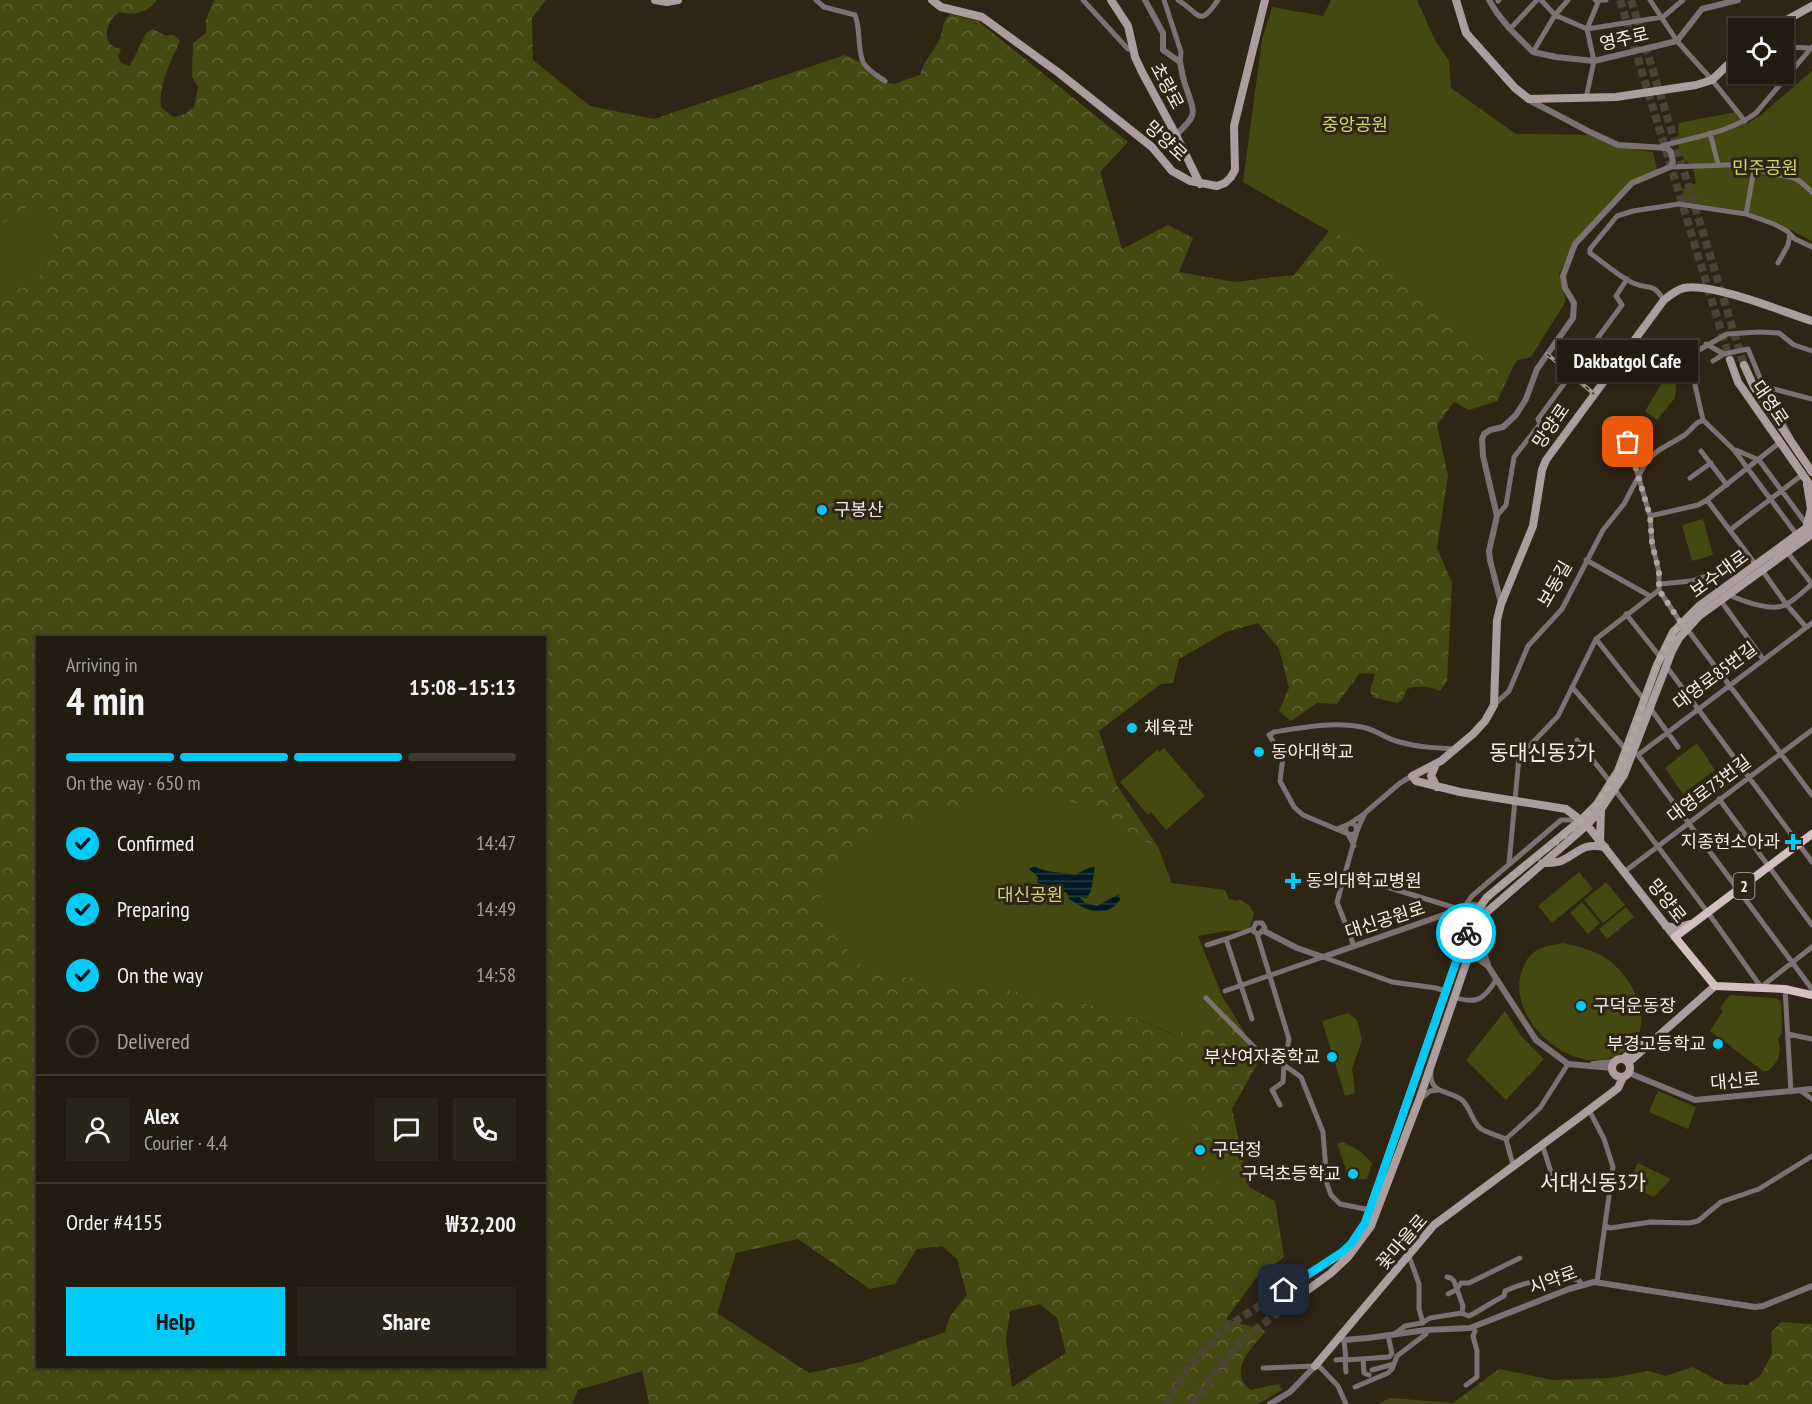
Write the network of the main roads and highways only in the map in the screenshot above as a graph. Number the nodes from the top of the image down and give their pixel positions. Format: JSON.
{"nodes":[{"id":1,"x":655,"y":0,"type":"edge"},
{"id":2,"x":676,"y":0,"type":"edge"},
{"id":3,"x":932,"y":0,"type":"edge"},
{"id":4,"x":1111,"y":0,"type":"edge"},
{"id":5,"x":1456,"y":0,"type":"edge"},
{"id":6,"x":1262,"y":2,"type":"edge"},
{"id":7,"x":1812,"y":6,"type":"edge"},
{"id":8,"x":1790,"y":18,"type":"edge"},
{"id":9,"x":1728,"y":65,"type":"edge"},
{"id":10,"x":1200,"y":184,"type":"junction"},
{"id":11,"x":1812,"y":321,"type":"edge"},
{"id":12,"x":1727,"y":357,"type":"tunnel mouth"},
{"id":13,"x":1744,"y":365,"type":"tunnel mouth"},
{"id":14,"x":1792,"y":449,"type":"junction"},
{"id":15,"x":1812,"y":472,"type":"edge"},
{"id":16,"x":1810,"y":486,"type":"edge"},
{"id":17,"x":1810,"y":527,"type":"edge"},
{"id":18,"x":1759,"y":568,"type":"junction"},
{"id":19,"x":1699,"y":616,"type":"junction"},
{"id":20,"x":1684,"y":626,"type":"junction"},
{"id":21,"x":1633,"y":750,"type":"junction"},
{"id":22,"x":1441,"y":761,"type":"junction"},
{"id":23,"x":1613,"y":786,"type":"junction"},
{"id":24,"x":1437,"y":787,"type":"junction"},
{"id":25,"x":1601,"y":809,"type":"junction"},
{"id":26,"x":1585,"y":822,"type":"junction"},
{"id":27,"x":1812,"y":834,"type":"edge"},
{"id":28,"x":1603,"y":844,"type":"junction"},
{"id":29,"x":1542,"y":863,"type":"junction"},
{"id":30,"x":1697,"y":921,"type":"junction"},
{"id":31,"x":1666,"y":926,"type":"junction"},
{"id":32,"x":1675,"y":937,"type":"junction"},
{"id":33,"x":1715,"y":986,"type":"junction"},
{"id":34,"x":1812,"y":994,"type":"edge"},
{"id":35,"x":1626,"y":1061,"type":"junction"},
{"id":36,"x":1619,"y":1071,"type":"junction"},
{"id":37,"x":1284,"y":1290,"type":"tunnel mouth"},
{"id":38,"x":1291,"y":1302,"type":"tunnel mouth"},
{"id":39,"x":1316,"y":1365,"type":"road end"}],
"edges":[{"from":1,"to":2,"type":"main road"},
{"from":3,"to":10,"type":"main road","name":"망양로"},
{"from":4,"to":10,"type":"main road","name":"초량로"},
{"from":5,"to":9,"type":"main road"},
{"from":6,"to":10,"type":"main road"},
{"from":7,"to":8,"type":"main road"},
{"from":11,"to":22,"type":"main road","name":"망양로"},
{"from":12,"to":16,"type":"main road","name":"대영로"},
{"from":13,"to":14,"type":"main road","name":"대영로"},
{"from":14,"to":15,"type":"main road"},
{"from":14,"to":16,"type":"main road"},
{"from":16,"to":17,"type":"main road"},
{"from":17,"to":18,"type":"main road","name":"보수대로"},
{"from":17,"to":18,"type":"main road","name":"보수대로"},
{"from":17,"to":19,"type":"main road","bridge":true},
{"from":18,"to":19,"type":"main road","name":"보수대로"},
{"from":18,"to":20,"type":"main road","name":"보수대로"},
{"from":19,"to":20,"type":"main road","name":"보수대로"},
{"from":20,"to":21,"type":"main road","name":"보수대로"},
{"from":20,"to":21,"type":"main road","name":"보수대로"},
{"from":21,"to":23,"type":"main road","name":"보수대로"},
{"from":22,"to":24,"type":"main road"},
{"from":22,"to":24,"type":"main road","name":"망양로"},
{"from":23,"to":25,"type":"main road","name":"보수대로"},
{"from":23,"to":26,"type":"main road","name":"보수대로"},
{"from":24,"to":26,"type":"main road","name":"망양로"},
{"from":25,"to":26,"type":"main road","name":"보수대로"},
{"from":25,"to":28,"type":"main road"},
{"from":26,"to":28,"type":"main road","name":"망양로"},
{"from":26,"to":29,"type":"main road","name":"보수대로"},
{"from":26,"to":37,"type":"main road","name":"보수대로"},
{"from":27,"to":30,"type":"main road","number":"2"},
{"from":28,"to":29,"type":"main road"},
{"from":28,"to":31,"type":"main road","name":"망양로"},
{"from":29,"to":38,"type":"main road","name":"보수대로"},
{"from":30,"to":31,"type":"main road"},
{"from":30,"to":32,"type":"main road","number":"2"},
{"from":31,"to":32,"type":"main road","name":"망양로"},
{"from":32,"to":33,"type":"main road","name":"망양로"},
{"from":33,"to":34,"type":"main road"},
{"from":33,"to":35,"type":"main road"},
{"from":35,"to":36,"type":"main road"},
{"from":35,"to":36,"type":"main road"},
{"from":36,"to":39,"type":"main road","name":"꽃마을로"}]}
